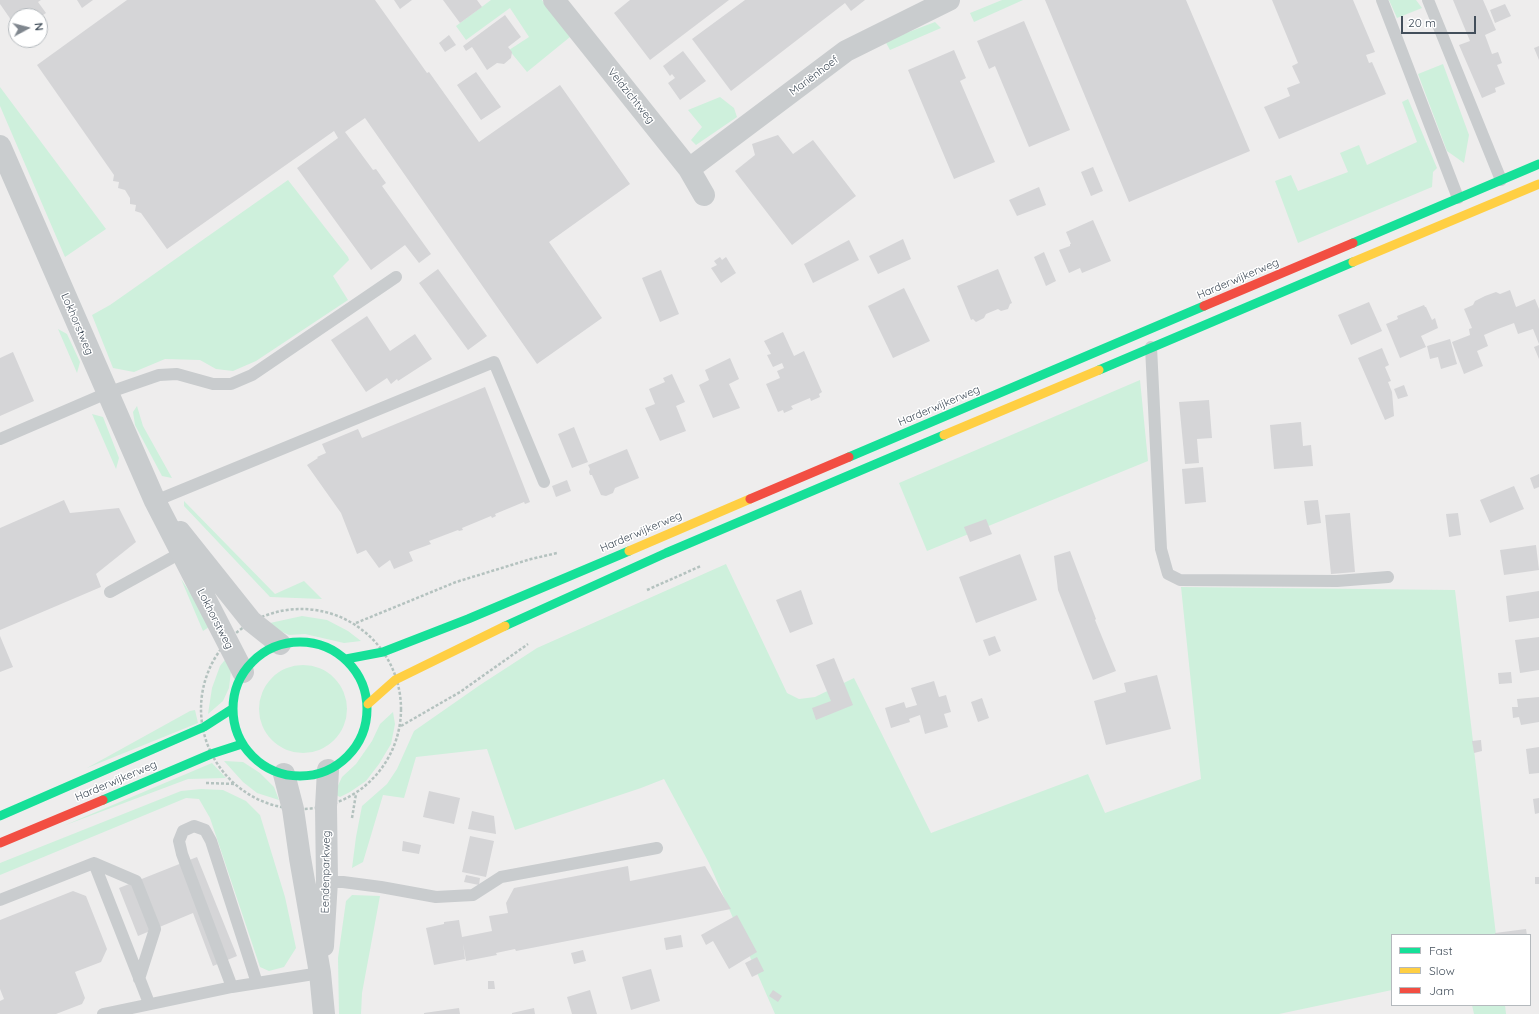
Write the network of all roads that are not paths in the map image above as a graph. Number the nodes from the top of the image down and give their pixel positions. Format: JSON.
{"nodes":[{"id":1,"x":554,"y":0,"type":"edge"},
{"id":2,"x":949,"y":0,"type":"edge"},
{"id":3,"x":1382,"y":0,"type":"edge"},
{"id":4,"x":1428,"y":0,"type":"edge"},
{"id":5,"x":0,"y":146,"type":"edge"},
{"id":6,"x":1539,"y":164,"type":"edge"},
{"id":7,"x":689,"y":169,"type":"junction"},
{"id":8,"x":1501,"y":180,"type":"junction"},
{"id":9,"x":1539,"y":184,"type":"edge"},
{"id":10,"x":704,"y":195,"type":"dead end"},
{"id":11,"x":1458,"y":198,"type":"junction"},
{"id":12,"x":396,"y":278,"type":"dead end"},
{"id":13,"x":1151,"y":347,"type":"junction"},
{"id":14,"x":107,"y":393,"type":"junction"},
{"id":15,"x":0,"y":439,"type":"edge"},
{"id":16,"x":544,"y":482,"type":"dead end"},
{"id":17,"x":155,"y":501,"type":"junction"},
{"id":18,"x":186,"y":549,"type":"junction"},
{"id":19,"x":1388,"y":577,"type":"dead end"},
{"id":20,"x":110,"y":592,"type":"dead end"},
{"id":21,"x":280,"y":644,"type":"junction"},
{"id":22,"x":346,"y":659,"type":"junction"},
{"id":23,"x":243,"y":672,"type":"junction"},
{"id":24,"x":368,"y":704,"type":"junction"},
{"id":25,"x":232,"y":709,"type":"junction"},
{"id":26,"x":242,"y":744,"type":"junction"},
{"id":27,"x":328,"y":770,"type":"junction"},
{"id":28,"x":284,"y":774,"type":"junction"},
{"id":29,"x":0,"y":816,"type":"edge"},
{"id":30,"x":0,"y":843,"type":"edge"},
{"id":31,"x":657,"y":848,"type":"dead end"},
{"id":32,"x":94,"y":863,"type":"junction"},
{"id":33,"x":327,"y":881,"type":"junction"},
{"id":34,"x":305,"y":885,"type":"junction"},
{"id":35,"x":0,"y":900,"type":"edge"},
{"id":36,"x":320,"y":973,"type":"junction"},
{"id":37,"x":139,"y":979,"type":"junction"},
{"id":38,"x":257,"y":983,"type":"junction"},
{"id":39,"x":232,"y":987,"type":"junction"},
{"id":40,"x":149,"y":1003,"type":"junction"},
{"id":41,"x":103,"y":1014,"type":"edge"},
{"id":42,"x":324,"y":1014,"type":"edge"}],
"edges":[{"from":1,"to":7,"type":"street","name":"Veldzichtweg"},
{"from":2,"to":7,"type":"street","name":"Mariënhoef"},
{"from":3,"to":11,"type":"lane"},
{"from":4,"to":8,"type":"lane"},
{"from":5,"to":14,"type":"street","name":"Lokhorstweg"},
{"from":6,"to":8,"type":"main road","name":"Harderwijkerweg"},
{"from":7,"to":10,"type":"street","name":"Veldzichtweg"},
{"from":8,"to":11,"type":"main road","name":"Harderwijkerweg"},
{"from":9,"to":13,"type":"main road"},
{"from":11,"to":22,"type":"main road","name":"Harderwijkerweg"},
{"from":12,"to":14,"type":"lane"},
{"from":13,"to":19,"type":"lane"},
{"from":13,"to":24,"type":"main road"},
{"from":14,"to":15,"type":"lane"},
{"from":14,"to":17,"type":"street","name":"Lokhorstweg"},
{"from":16,"to":17,"type":"lane"},
{"from":17,"to":18,"type":"street","name":"Lokhorstweg"},
{"from":18,"to":20,"type":"lane"},
{"from":18,"to":21,"type":"street","name":"Lokhorstweg"},
{"from":18,"to":23,"type":"street","name":"Lokhorstweg"},
{"from":21,"to":22,"type":"main road"},
{"from":21,"to":23,"type":"main road"},
{"from":22,"to":24,"type":"main road"},
{"from":23,"to":25,"type":"main road"},
{"from":24,"to":27,"type":"main road"},
{"from":25,"to":26,"type":"main road"},
{"from":25,"to":29,"type":"main road","name":"Harderwijkerweg"},
{"from":26,"to":28,"type":"main road"},
{"from":26,"to":30,"type":"main road","name":"Harderwijkerweg"},
{"from":27,"to":28,"type":"main road"},
{"from":27,"to":33,"type":"street","name":"Eendenparkweg"},
{"from":28,"to":34,"type":"street","name":"Eendenparkweg"},
{"from":31,"to":33,"type":"lane"},
{"from":32,"to":35,"type":"lane"},
{"from":32,"to":37,"type":"lane"},
{"from":32,"to":37,"type":"lane"},
{"from":33,"to":34,"type":"lane"},
{"from":33,"to":36,"type":"street","name":"Eendenparkweg"},
{"from":34,"to":36,"type":"street","name":"Eendenparkweg"},
{"from":36,"to":38,"type":"lane"},
{"from":36,"to":42,"type":"street","name":"Eendenparkweg"},
{"from":37,"to":40,"type":"lane"},
{"from":38,"to":39,"type":"lane"},
{"from":38,"to":39,"type":"lane"},
{"from":39,"to":40,"type":"lane"},
{"from":40,"to":41,"type":"lane"}]}
